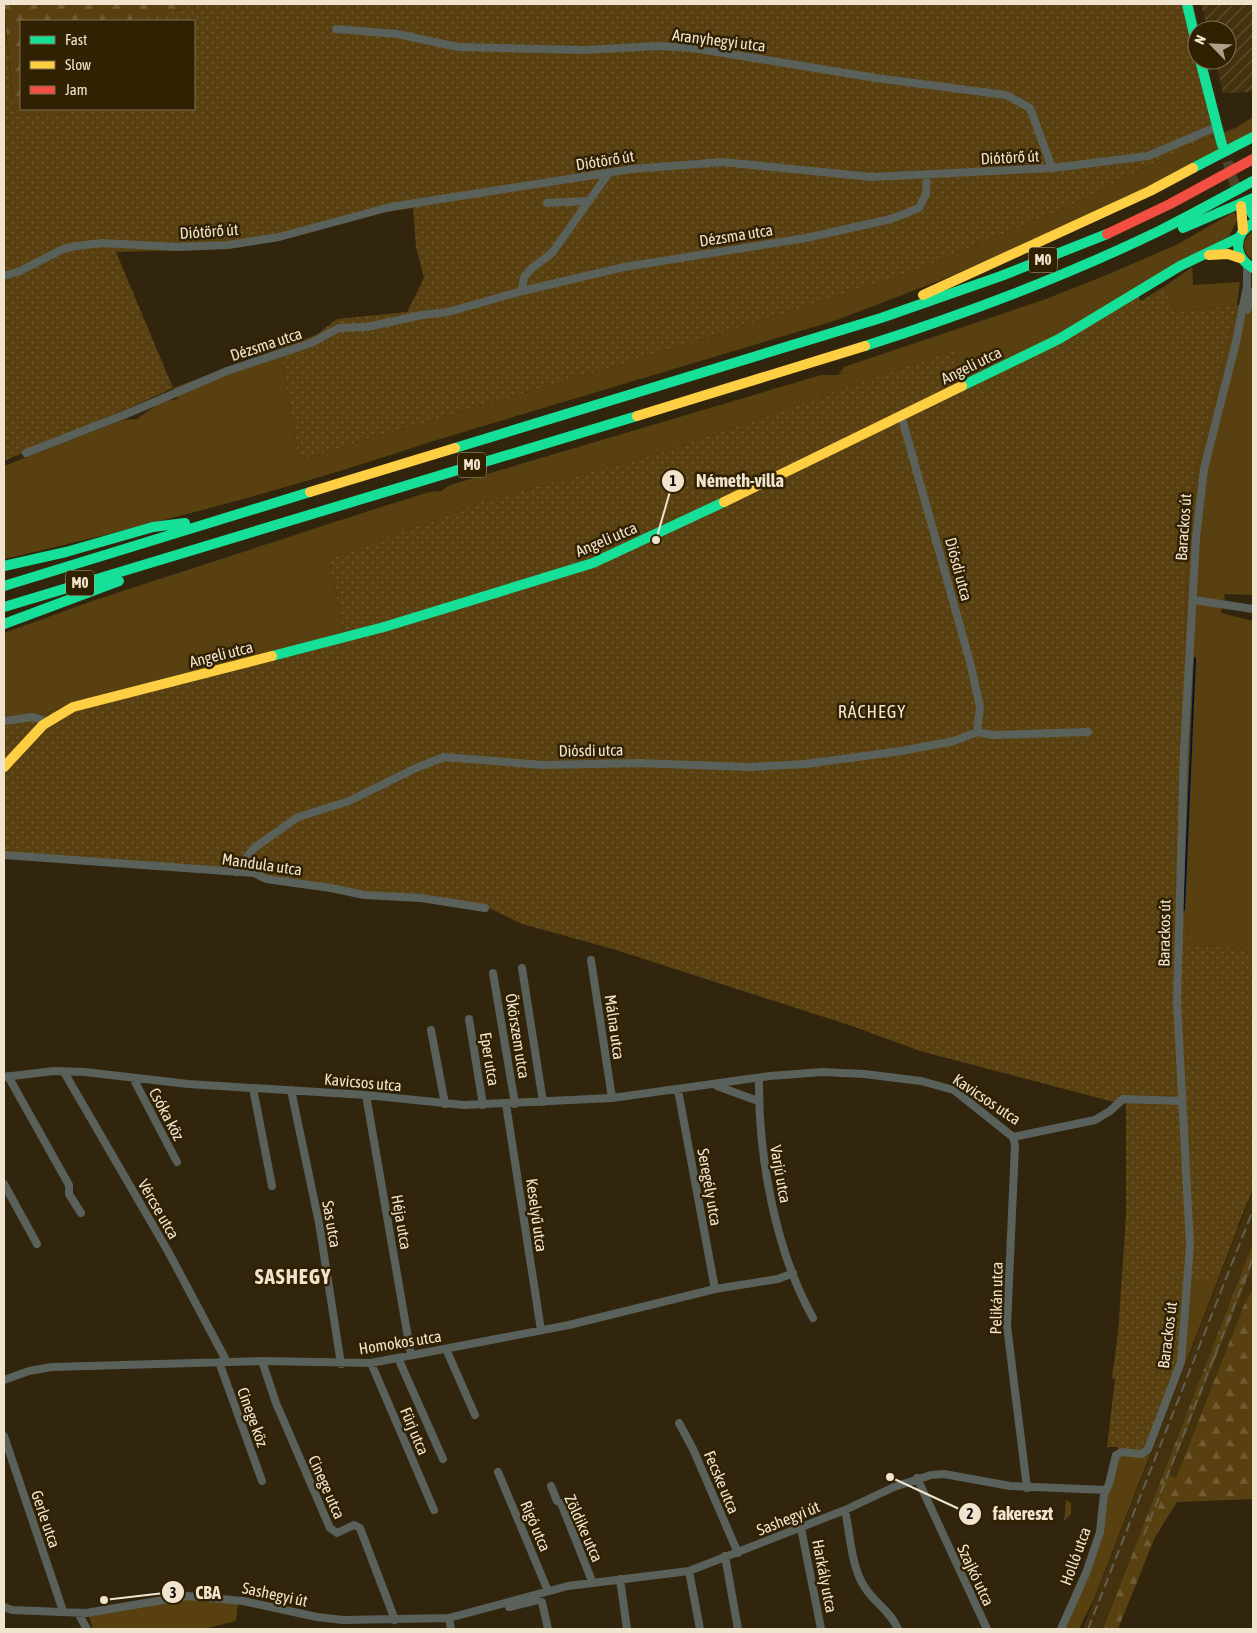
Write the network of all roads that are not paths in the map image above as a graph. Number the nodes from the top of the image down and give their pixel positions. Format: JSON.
{"nodes":[{"id":1,"x":1187,"y":4,"type":"edge"},
{"id":2,"x":1191,"y":20,"type":"edge"},
{"id":3,"x":336,"y":29,"type":"dead end"},
{"id":4,"x":1202,"y":70,"type":"edge"},
{"id":5,"x":1216,"y":128,"type":"junction"},
{"id":6,"x":1251,"y":138,"type":"edge"},
{"id":7,"x":1222,"y":144,"type":"tunnel mouth"},
{"id":8,"x":1253,"y":159,"type":"edge"},
{"id":9,"x":1052,"y":168,"type":"junction"},
{"id":10,"x":608,"y":174,"type":"junction"},
{"id":11,"x":927,"y":175,"type":"junction"},
{"id":12,"x":1253,"y":181,"type":"edge"},
{"id":13,"x":587,"y":201,"type":"junction"},
{"id":14,"x":1247,"y":202,"type":"edge"},
{"id":15,"x":547,"y":203,"type":"dead end"},
{"id":16,"x":1209,"y":211,"type":"junction"},
{"id":17,"x":1253,"y":215,"type":"edge"},
{"id":18,"x":1253,"y":223,"type":"edge"},
{"id":19,"x":1240,"y":234,"type":"junction"},
{"id":20,"x":1196,"y":258,"type":"junction"},
{"id":21,"x":1240,"y":258,"type":"junction"},
{"id":22,"x":1250,"y":267,"type":"edge"},
{"id":23,"x":4,"y":276,"type":"edge"},
{"id":24,"x":522,"y":292,"type":"junction"},
{"id":25,"x":1253,"y":292,"type":"edge"},
{"id":26,"x":881,"y":318,"type":"junction"},
{"id":27,"x":1236,"y":342,"type":"junction"},
{"id":28,"x":901,"y":415,"type":"junction"},
{"id":29,"x":26,"y":453,"type":"dead end"},
{"id":30,"x":216,"y":520,"type":"junction"},
{"id":31,"x":157,"y":560,"type":"junction"},
{"id":32,"x":4,"y":566,"type":"edge"},
{"id":33,"x":4,"y":586,"type":"edge"},
{"id":34,"x":1194,"y":600,"type":"junction"},
{"id":35,"x":4,"y":607,"type":"edge"},
{"id":36,"x":1253,"y":609,"type":"edge"},
{"id":37,"x":4,"y":624,"type":"edge"},
{"id":38,"x":4,"y":721,"type":"edge"},
{"id":39,"x":45,"y":721,"type":"junction"},
{"id":40,"x":977,"y":732,"type":"junction"},
{"id":41,"x":1088,"y":732,"type":"dead end"},
{"id":42,"x":4,"y":767,"type":"edge"},
{"id":43,"x":4,"y":855,"type":"edge"},
{"id":44,"x":236,"y":872,"type":"junction"},
{"id":45,"x":485,"y":908,"type":"dead end"},
{"id":46,"x":591,"y":960,"type":"dead end"},
{"id":47,"x":522,"y":968,"type":"dead end"},
{"id":48,"x":493,"y":973,"type":"dead end"},
{"id":49,"x":469,"y":1019,"type":"dead end"},
{"id":50,"x":431,"y":1030,"type":"dead end"},
{"id":51,"x":64,"y":1072,"type":"junction"},
{"id":52,"x":6,"y":1076,"type":"edge"},
{"id":53,"x":133,"y":1078,"type":"junction"},
{"id":54,"x":759,"y":1078,"type":"junction"},
{"id":55,"x":738,"y":1081,"type":"junction"},
{"id":56,"x":715,"y":1085,"type":"junction"},
{"id":57,"x":252,"y":1088,"type":"junction"},
{"id":58,"x":291,"y":1090,"type":"junction"},
{"id":59,"x":678,"y":1090,"type":"junction"},
{"id":60,"x":738,"y":1093,"type":"junction"},
{"id":61,"x":366,"y":1095,"type":"junction"},
{"id":62,"x":612,"y":1098,"type":"junction"},
{"id":63,"x":758,"y":1101,"type":"junction"},
{"id":64,"x":1182,"y":1101,"type":"junction"},
{"id":65,"x":543,"y":1102,"type":"junction"},
{"id":66,"x":445,"y":1104,"type":"junction"},
{"id":67,"x":506,"y":1104,"type":"junction"},
{"id":68,"x":515,"y":1104,"type":"junction"},
{"id":69,"x":483,"y":1105,"type":"junction"},
{"id":70,"x":1013,"y":1137,"type":"junction"},
{"id":71,"x":177,"y":1162,"type":"dead end"},
{"id":72,"x":4,"y":1184,"type":"edge"},
{"id":73,"x":272,"y":1186,"type":"dead end"},
{"id":74,"x":81,"y":1213,"type":"dead end"},
{"id":75,"x":37,"y":1244,"type":"dead end"},
{"id":76,"x":793,"y":1273,"type":"junction"},
{"id":77,"x":715,"y":1289,"type":"junction"},
{"id":78,"x":813,"y":1318,"type":"dead end"},
{"id":79,"x":541,"y":1330,"type":"junction"},
{"id":80,"x":446,"y":1349,"type":"junction"},
{"id":81,"x":411,"y":1355,"type":"junction"},
{"id":82,"x":398,"y":1358,"type":"junction"},
{"id":83,"x":262,"y":1361,"type":"junction"},
{"id":84,"x":223,"y":1362,"type":"junction"},
{"id":85,"x":370,"y":1363,"type":"junction"},
{"id":86,"x":341,"y":1364,"type":"junction"},
{"id":87,"x":4,"y":1380,"type":"edge"},
{"id":88,"x":475,"y":1415,"type":"dead end"},
{"id":89,"x":679,"y":1423,"type":"dead end"},
{"id":90,"x":4,"y":1436,"type":"edge"},
{"id":91,"x":443,"y":1459,"type":"dead end"},
{"id":92,"x":498,"y":1472,"type":"dead end"},
{"id":93,"x":917,"y":1478,"type":"junction"},
{"id":94,"x":262,"y":1481,"type":"dead end"},
{"id":95,"x":551,"y":1486,"type":"dead end"},
{"id":96,"x":1027,"y":1488,"type":"junction"},
{"id":97,"x":1106,"y":1490,"type":"junction"},
{"id":98,"x":434,"y":1510,"type":"dead end"},
{"id":99,"x":845,"y":1510,"type":"junction"},
{"id":100,"x":801,"y":1528,"type":"junction"},
{"id":101,"x":738,"y":1553,"type":"junction"},
{"id":102,"x":725,"y":1556,"type":"junction"},
{"id":103,"x":689,"y":1571,"type":"junction"},
{"id":104,"x":620,"y":1579,"type":"junction"},
{"id":105,"x":592,"y":1581,"type":"junction"},
{"id":106,"x":548,"y":1591,"type":"junction"},
{"id":107,"x":4,"y":1608,"type":"edge"},
{"id":108,"x":63,"y":1611,"type":"junction"},
{"id":109,"x":481,"y":1611,"type":"junction"},
{"id":110,"x":78,"y":1613,"type":"junction"},
{"id":111,"x":449,"y":1618,"type":"junction"},
{"id":112,"x":395,"y":1620,"type":"junction"},
{"id":113,"x":87,"y":1629,"type":"edge"},
{"id":114,"x":451,"y":1629,"type":"edge"},
{"id":115,"x":548,"y":1629,"type":"edge"},
{"id":116,"x":627,"y":1629,"type":"edge"},
{"id":117,"x":700,"y":1629,"type":"edge"},
{"id":118,"x":738,"y":1629,"type":"edge"},
{"id":119,"x":821,"y":1629,"type":"edge"},
{"id":120,"x":898,"y":1629,"type":"edge"},
{"id":121,"x":987,"y":1629,"type":"edge"},
{"id":122,"x":1061,"y":1629,"type":"edge"}],
"edges":[{"from":1,"to":2,"type":"main road"},
{"from":3,"to":9,"type":"street","name":"Aranyhegyi utca"},
{"from":4,"to":5,"type":"main road"},
{"from":5,"to":7,"type":"main road"},
{"from":5,"to":9,"type":"street","name":"Diótörő út"},
{"from":6,"to":26,"type":"main road"},
{"from":8,"to":26,"type":"main road","number":"M0"},
{"from":9,"to":11,"type":"street","name":"Diótörő út"},
{"from":10,"to":11,"type":"street","name":"Diótörő út"},
{"from":10,"to":13,"type":"street"},
{"from":10,"to":23,"type":"street","name":"Diótörő út"},
{"from":11,"to":24,"type":"street","name":"Dézsma utca"},
{"from":12,"to":16,"type":"main road","number":"M0"},
{"from":13,"to":15,"type":"street"},
{"from":13,"to":24,"type":"street"},
{"from":14,"to":16,"type":"main road"},
{"from":14,"to":17,"type":"main road"},
{"from":14,"to":19,"type":"main road"},
{"from":16,"to":31,"type":"main road","number":"M0"},
{"from":18,"to":19,"type":"main road","name":"Angeli utca"},
{"from":19,"to":20,"type":"main road","name":"Angeli utca"},
{"from":19,"to":21,"type":"main road"},
{"from":20,"to":21,"type":"main road","name":"Angeli utca"},
{"from":20,"to":28,"type":"main road","name":"Angeli utca"},
{"from":21,"to":22,"type":"main road"},
{"from":22,"to":27,"type":"street","name":"Barackos út"},
{"from":24,"to":29,"type":"street","name":"Dézsma utca"},
{"from":25,"to":27,"type":"street","name":"Barackos út"},
{"from":26,"to":30,"type":"main road","number":"M0"},
{"from":27,"to":34,"type":"street","name":"Barackos út"},
{"from":28,"to":39,"type":"main road","name":"Angeli utca"},
{"from":28,"to":40,"type":"street","name":"Diósdi utca"},
{"from":30,"to":32,"type":"main road"},
{"from":30,"to":33,"type":"main road","number":"M0"},
{"from":31,"to":35,"type":"main road","number":"M0"},
{"from":31,"to":37,"type":"main road"},
{"from":34,"to":36,"type":"street"},
{"from":34,"to":64,"type":"street","name":"Barackos út"},
{"from":38,"to":39,"type":"street"},
{"from":39,"to":42,"type":"main road","name":"Angeli utca"},
{"from":40,"to":41,"type":"street","name":"Diósdi utca"},
{"from":40,"to":44,"type":"street","name":"Diósdi utca"},
{"from":43,"to":44,"type":"street","name":"Mandula utca"},
{"from":44,"to":45,"type":"street","name":"Mandula utca"},
{"from":46,"to":62,"type":"street","name":"Málna utca"},
{"from":47,"to":65,"type":"street"},
{"from":48,"to":68,"type":"street","name":"Ökörszem utca"},
{"from":49,"to":69,"type":"street","name":"Eper utca"},
{"from":50,"to":66,"type":"street"},
{"from":51,"to":52,"type":"street","name":"Kavicsos utca"},
{"from":51,"to":53,"type":"street","name":"Kavicsos utca"},
{"from":51,"to":84,"type":"street","name":"Vércse utca"},
{"from":52,"to":74,"type":"street","name":"Kavicsos utca"},
{"from":53,"to":57,"type":"street","name":"Kavicsos utca"},
{"from":53,"to":71,"type":"street","name":"Csóka köz"},
{"from":54,"to":55,"type":"street","name":"Kavicsos utca"},
{"from":54,"to":63,"type":"street","name":"Varjú utca"},
{"from":54,"to":70,"type":"street","name":"Kavicsos utca"},
{"from":55,"to":56,"type":"street","name":"Kavicsos utca"},
{"from":55,"to":60,"type":"street"},
{"from":56,"to":59,"type":"street","name":"Kavicsos utca"},
{"from":56,"to":60,"type":"street","name":"Kavicsos utca"},
{"from":57,"to":58,"type":"street","name":"Kavicsos utca"},
{"from":57,"to":73,"type":"street"},
{"from":58,"to":61,"type":"street","name":"Kavicsos utca"},
{"from":58,"to":86,"type":"street","name":"Sas utca"},
{"from":59,"to":62,"type":"street","name":"Kavicsos utca"},
{"from":59,"to":77,"type":"street","name":"Seregély utca"},
{"from":60,"to":63,"type":"street","name":"Kavicsos utca"},
{"from":61,"to":66,"type":"street","name":"Kavicsos utca"},
{"from":61,"to":81,"type":"street","name":"Héja utca"},
{"from":62,"to":65,"type":"street","name":"Kavicsos utca"},
{"from":63,"to":76,"type":"street","name":"Varjú utca"},
{"from":64,"to":70,"type":"street","name":"Kavicsos utca"},
{"from":64,"to":97,"type":"street","name":"Barackos út"},
{"from":65,"to":68,"type":"street","name":"Kavicsos utca"},
{"from":66,"to":69,"type":"street","name":"Kavicsos utca"},
{"from":67,"to":68,"type":"street","name":"Kavicsos utca"},
{"from":67,"to":69,"type":"street","name":"Kavicsos utca"},
{"from":67,"to":79,"type":"street","name":"Keselyű utca"},
{"from":70,"to":96,"type":"street","name":"Pelikán utca"},
{"from":72,"to":75,"type":"street"},
{"from":76,"to":77,"type":"street","name":"Homokos utca"},
{"from":76,"to":78,"type":"street","name":"Varjú utca"},
{"from":77,"to":79,"type":"street","name":"Homokos utca"},
{"from":79,"to":80,"type":"street","name":"Homokos utca"},
{"from":80,"to":81,"type":"street","name":"Homokos utca"},
{"from":80,"to":88,"type":"street"},
{"from":81,"to":82,"type":"street","name":"Homokos utca"},
{"from":82,"to":85,"type":"street","name":"Homokos utca"},
{"from":82,"to":91,"type":"street"},
{"from":83,"to":84,"type":"street","name":"Homokos utca"},
{"from":83,"to":86,"type":"street","name":"Homokos utca"},
{"from":83,"to":112,"type":"street","name":"Cinege utca"},
{"from":84,"to":87,"type":"street","name":"Homokos utca"},
{"from":84,"to":94,"type":"street","name":"Cinege köz"},
{"from":85,"to":86,"type":"street","name":"Homokos utca"},
{"from":85,"to":98,"type":"street","name":"Fürj utca"},
{"from":89,"to":101,"type":"street","name":"Fecske utca"},
{"from":90,"to":108,"type":"street","name":"Gerle utca"},
{"from":92,"to":106,"type":"street","name":"Rigó utca"},
{"from":93,"to":96,"type":"street","name":"Sashegyi út"},
{"from":93,"to":99,"type":"street","name":"Sashegyi út"},
{"from":93,"to":121,"type":"street","name":"Szajkó utca"},
{"from":95,"to":105,"type":"street","name":"Zöldike utca"},
{"from":96,"to":97,"type":"street","name":"Sashegyi út"},
{"from":97,"to":122,"type":"street","name":"Holló utca"},
{"from":99,"to":100,"type":"street","name":"Sashegyi út"},
{"from":99,"to":120,"type":"street"},
{"from":100,"to":101,"type":"street","name":"Sashegyi út"},
{"from":100,"to":119,"type":"street","name":"Harkály utca"},
{"from":101,"to":102,"type":"street","name":"Sashegyi út"},
{"from":102,"to":103,"type":"street","name":"Sashegyi út"},
{"from":102,"to":118,"type":"street"},
{"from":103,"to":104,"type":"street","name":"Sashegyi út"},
{"from":103,"to":117,"type":"street"},
{"from":104,"to":105,"type":"street","name":"Sashegyi út"},
{"from":104,"to":116,"type":"street"},
{"from":105,"to":106,"type":"street","name":"Sashegyi út"},
{"from":106,"to":109,"type":"street","name":"Sashegyi út"},
{"from":107,"to":108,"type":"street","name":"Sashegyi út"},
{"from":108,"to":110,"type":"street","name":"Sashegyi út"},
{"from":109,"to":111,"type":"street","name":"Sashegyi út"},
{"from":109,"to":115,"type":"street","name":"Sashegyi út"},
{"from":110,"to":112,"type":"street","name":"Sashegyi út"},
{"from":110,"to":113,"type":"street"},
{"from":111,"to":112,"type":"street","name":"Sashegyi út"},
{"from":111,"to":114,"type":"street"}]}
